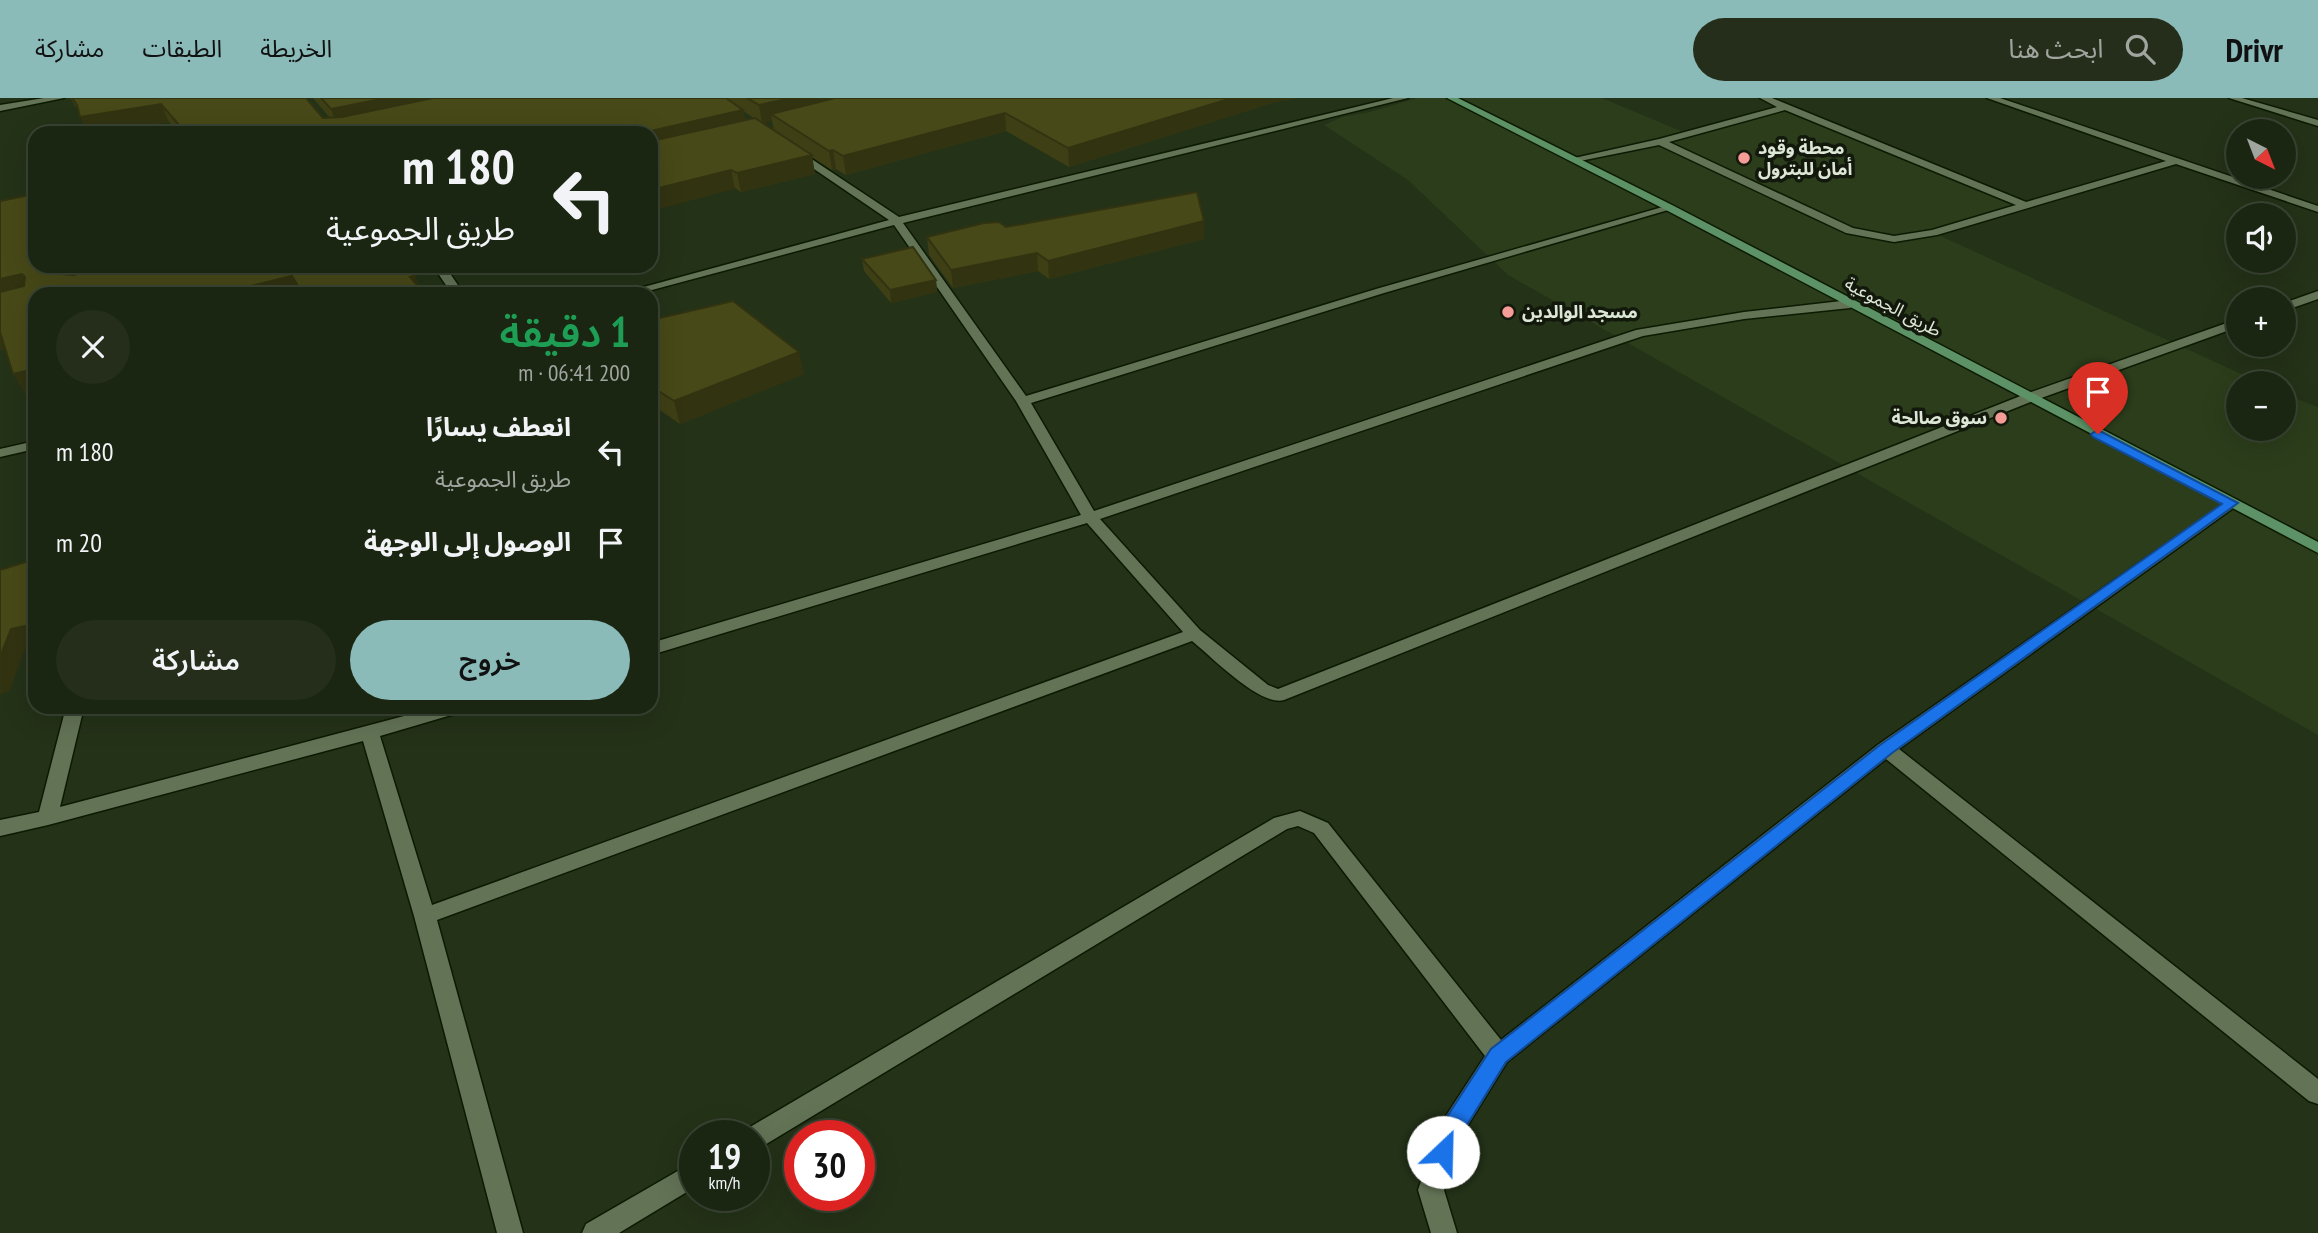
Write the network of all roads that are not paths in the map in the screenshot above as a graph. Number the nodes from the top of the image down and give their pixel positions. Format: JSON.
{"nodes":[{"id":1,"x":60,"y":98,"type":"edge"},
{"id":2,"x":1404,"y":98,"type":"edge"},
{"id":3,"x":1451,"y":98,"type":"edge"},
{"id":4,"x":1765,"y":98,"type":"edge"},
{"id":5,"x":1991,"y":98,"type":"edge"},
{"id":6,"x":2233,"y":98,"type":"edge"},
{"id":7,"x":1786,"y":107,"type":"junction"},
{"id":8,"x":0,"y":108,"type":"edge"},
{"id":9,"x":2318,"y":123,"type":"edge"},
{"id":10,"x":1660,"y":142,"type":"junction"},
{"id":11,"x":783,"y":144,"type":"edge"},
{"id":12,"x":1575,"y":159,"type":"junction"},
{"id":13,"x":2176,"y":161,"type":"junction"},
{"id":14,"x":2027,"y":206,"type":"junction"},
{"id":15,"x":1670,"y":208,"type":"junction"},
{"id":16,"x":2318,"y":209,"type":"edge"},
{"id":17,"x":897,"y":221,"type":"junction"},
{"id":18,"x":650,"y":287,"type":"edge"},
{"id":19,"x":2318,"y":295,"type":"edge"},
{"id":20,"x":2296,"y":303,"type":"edge"},
{"id":21,"x":1850,"y":304,"type":"junction"},
{"id":22,"x":2226,"y":327,"type":"edge"},
{"id":23,"x":2028,"y":398,"type":"junction"},
{"id":24,"x":1023,"y":401,"type":"junction"},
{"id":25,"x":28,"y":446,"type":"edge"},
{"id":26,"x":0,"y":453,"type":"edge"},
{"id":27,"x":2231,"y":503,"type":"junction"},
{"id":28,"x":1090,"y":517,"type":"junction"},
{"id":29,"x":2318,"y":548,"type":"edge"},
{"id":30,"x":1194,"y":634,"type":"junction"},
{"id":31,"x":658,"y":647,"type":"edge"},
{"id":32,"x":73,"y":714,"type":"edge"},
{"id":33,"x":435,"y":714,"type":"edge"},
{"id":34,"x":370,"y":733,"type":"junction"},
{"id":35,"x":1886,"y":749,"type":"junction"},
{"id":36,"x":48,"y":818,"type":"junction"},
{"id":37,"x":0,"y":828,"type":"edge"},
{"id":38,"x":425,"y":916,"type":"junction"},
{"id":39,"x":1499,"y":1055,"type":"junction"},
{"id":40,"x":2318,"y":1093,"type":"edge"},
{"id":41,"x":770,"y":1128,"type":"edge"},
{"id":42,"x":679,"y":1183,"type":"edge"},
{"id":43,"x":510,"y":1233,"type":"edge"},
{"id":44,"x":595,"y":1233,"type":"edge"},
{"id":45,"x":1444,"y":1233,"type":"edge"}],
"edges":[{"from":1,"to":8,"type":"street"},
{"from":2,"to":17,"type":"street"},
{"from":3,"to":12,"type":"main road","name":"طريق الجموعية"},
{"from":4,"to":7,"type":"street"},
{"from":5,"to":13,"type":"street"},
{"from":6,"to":9,"type":"street"},
{"from":7,"to":10,"type":"street"},
{"from":7,"to":14,"type":"street"},
{"from":10,"to":12,"type":"street"},
{"from":10,"to":14,"type":"street"},
{"from":11,"to":17,"type":"street"},
{"from":12,"to":15,"type":"main road","name":"طريق الجموعية"},
{"from":13,"to":14,"type":"street"},
{"from":13,"to":16,"type":"street"},
{"from":15,"to":21,"type":"main road","name":"طريق الجموعية"},
{"from":15,"to":24,"type":"street"},
{"from":17,"to":18,"type":"street"},
{"from":17,"to":24,"type":"street"},
{"from":19,"to":20,"type":"street"},
{"from":21,"to":23,"type":"main road","name":"طريق الجموعية"},
{"from":21,"to":28,"type":"street"},
{"from":22,"to":23,"type":"street"},
{"from":23,"to":27,"type":"main road","name":"طريق الجموعية"},
{"from":23,"to":30,"type":"street"},
{"from":24,"to":28,"type":"street"},
{"from":25,"to":26,"type":"street"},
{"from":27,"to":29,"type":"main road","name":"طريق الجموعية"},
{"from":27,"to":35,"type":"street"},
{"from":28,"to":30,"type":"street"},
{"from":28,"to":31,"type":"street"},
{"from":30,"to":38,"type":"street"},
{"from":32,"to":36,"type":"street"},
{"from":33,"to":34,"type":"street"},
{"from":34,"to":36,"type":"street"},
{"from":34,"to":38,"type":"street"},
{"from":35,"to":39,"type":"street"},
{"from":35,"to":40,"type":"street"},
{"from":36,"to":37,"type":"street"},
{"from":38,"to":43,"type":"street"},
{"from":39,"to":41,"type":"street"},
{"from":39,"to":45,"type":"street"},
{"from":42,"to":44,"type":"street"}]}
